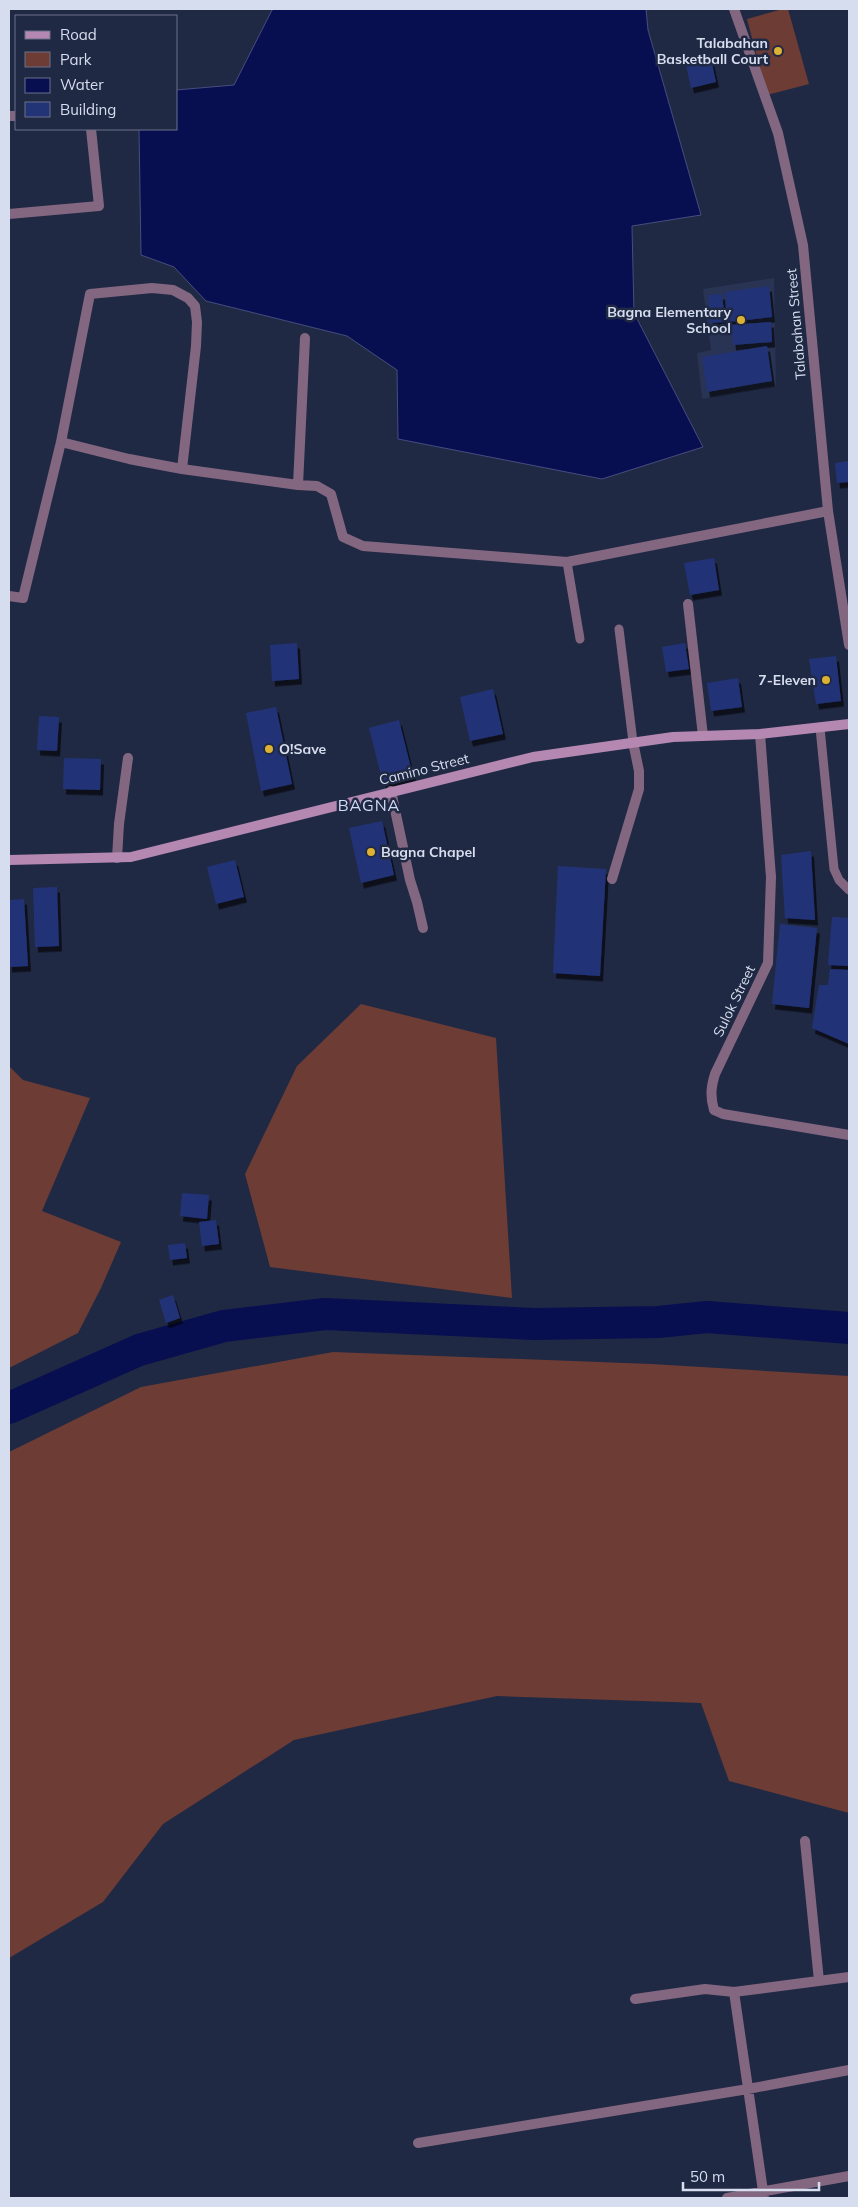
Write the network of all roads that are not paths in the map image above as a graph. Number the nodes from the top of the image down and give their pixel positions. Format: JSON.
{"nodes":[{"id":1,"x":734,"y":9,"type":"edge"},
{"id":2,"x":91,"y":130,"type":"edge"},
{"id":3,"x":9,"y":214,"type":"edge"},
{"id":4,"x":305,"y":338,"type":"dead end"},
{"id":5,"x":61,"y":442,"type":"junction"},
{"id":6,"x":182,"y":469,"type":"junction"},
{"id":7,"x":298,"y":485,"type":"junction"},
{"id":8,"x":828,"y":511,"type":"junction"},
{"id":9,"x":567,"y":562,"type":"junction"},
{"id":10,"x":9,"y":596,"type":"edge"},
{"id":11,"x":688,"y":604,"type":"dead end"},
{"id":12,"x":619,"y":629,"type":"dead end"},
{"id":13,"x":580,"y":638,"type":"dead end"},
{"id":14,"x":849,"y":645,"type":"edge"},
{"id":15,"x":849,"y":724,"type":"edge"},
{"id":16,"x":820,"y":728,"type":"junction"},
{"id":17,"x":760,"y":734,"type":"junction"},
{"id":18,"x":703,"y":736,"type":"junction"},
{"id":19,"x":633,"y":742,"type":"junction"},
{"id":20,"x":128,"y":758,"type":"dead end"},
{"id":21,"x":392,"y":791,"type":"junction"},
{"id":22,"x":117,"y":858,"type":"junction"},
{"id":23,"x":9,"y":860,"type":"edge"},
{"id":24,"x":612,"y":879,"type":"dead end"},
{"id":25,"x":849,"y":890,"type":"edge"},
{"id":26,"x":423,"y":928,"type":"dead end"},
{"id":27,"x":849,"y":1135,"type":"edge"},
{"id":28,"x":805,"y":1841,"type":"dead end"},
{"id":29,"x":849,"y":1977,"type":"edge"},
{"id":30,"x":819,"y":1981,"type":"junction"},
{"id":31,"x":734,"y":1992,"type":"junction"},
{"id":32,"x":635,"y":1999,"type":"dead end"},
{"id":33,"x":849,"y":2070,"type":"edge"},
{"id":34,"x":748,"y":2089,"type":"junction"},
{"id":35,"x":418,"y":2143,"type":"dead end"},
{"id":36,"x":849,"y":2176,"type":"edge"},
{"id":37,"x":764,"y":2195,"type":"edge"},
{"id":38,"x":727,"y":2198,"type":"edge"}],
"edges":[{"from":1,"to":8,"type":"street","name":"Talabahan Street"},
{"from":2,"to":3,"type":"street"},
{"from":4,"to":7,"type":"street"},
{"from":5,"to":6,"type":"street"},
{"from":5,"to":6,"type":"street"},
{"from":5,"to":10,"type":"street"},
{"from":6,"to":7,"type":"street"},
{"from":7,"to":9,"type":"street"},
{"from":8,"to":9,"type":"street"},
{"from":8,"to":14,"type":"street","name":"Talabahan Street"},
{"from":9,"to":13,"type":"lane"},
{"from":11,"to":18,"type":"street"},
{"from":12,"to":19,"type":"lane"},
{"from":15,"to":16,"type":"main road","name":"Camino Street"},
{"from":16,"to":17,"type":"main road","name":"Camino Street"},
{"from":16,"to":25,"type":"lane"},
{"from":17,"to":18,"type":"main road","name":"Camino Street"},
{"from":17,"to":27,"type":"street","name":"Sulok Street"},
{"from":18,"to":19,"type":"main road","name":"Camino Street"},
{"from":19,"to":21,"type":"main road","name":"Camino Street"},
{"from":19,"to":24,"type":"street"},
{"from":20,"to":22,"type":"street"},
{"from":21,"to":22,"type":"main road","name":"Camino Street"},
{"from":21,"to":26,"type":"street"},
{"from":22,"to":23,"type":"main road","name":"Camino Street"},
{"from":28,"to":30,"type":"street"},
{"from":29,"to":30,"type":"street"},
{"from":30,"to":31,"type":"street"},
{"from":31,"to":32,"type":"street"},
{"from":31,"to":34,"type":"street"},
{"from":33,"to":34,"type":"street"},
{"from":34,"to":35,"type":"street"},
{"from":34,"to":37,"type":"street"},
{"from":36,"to":37,"type":"street"},
{"from":37,"to":38,"type":"street"}]}
